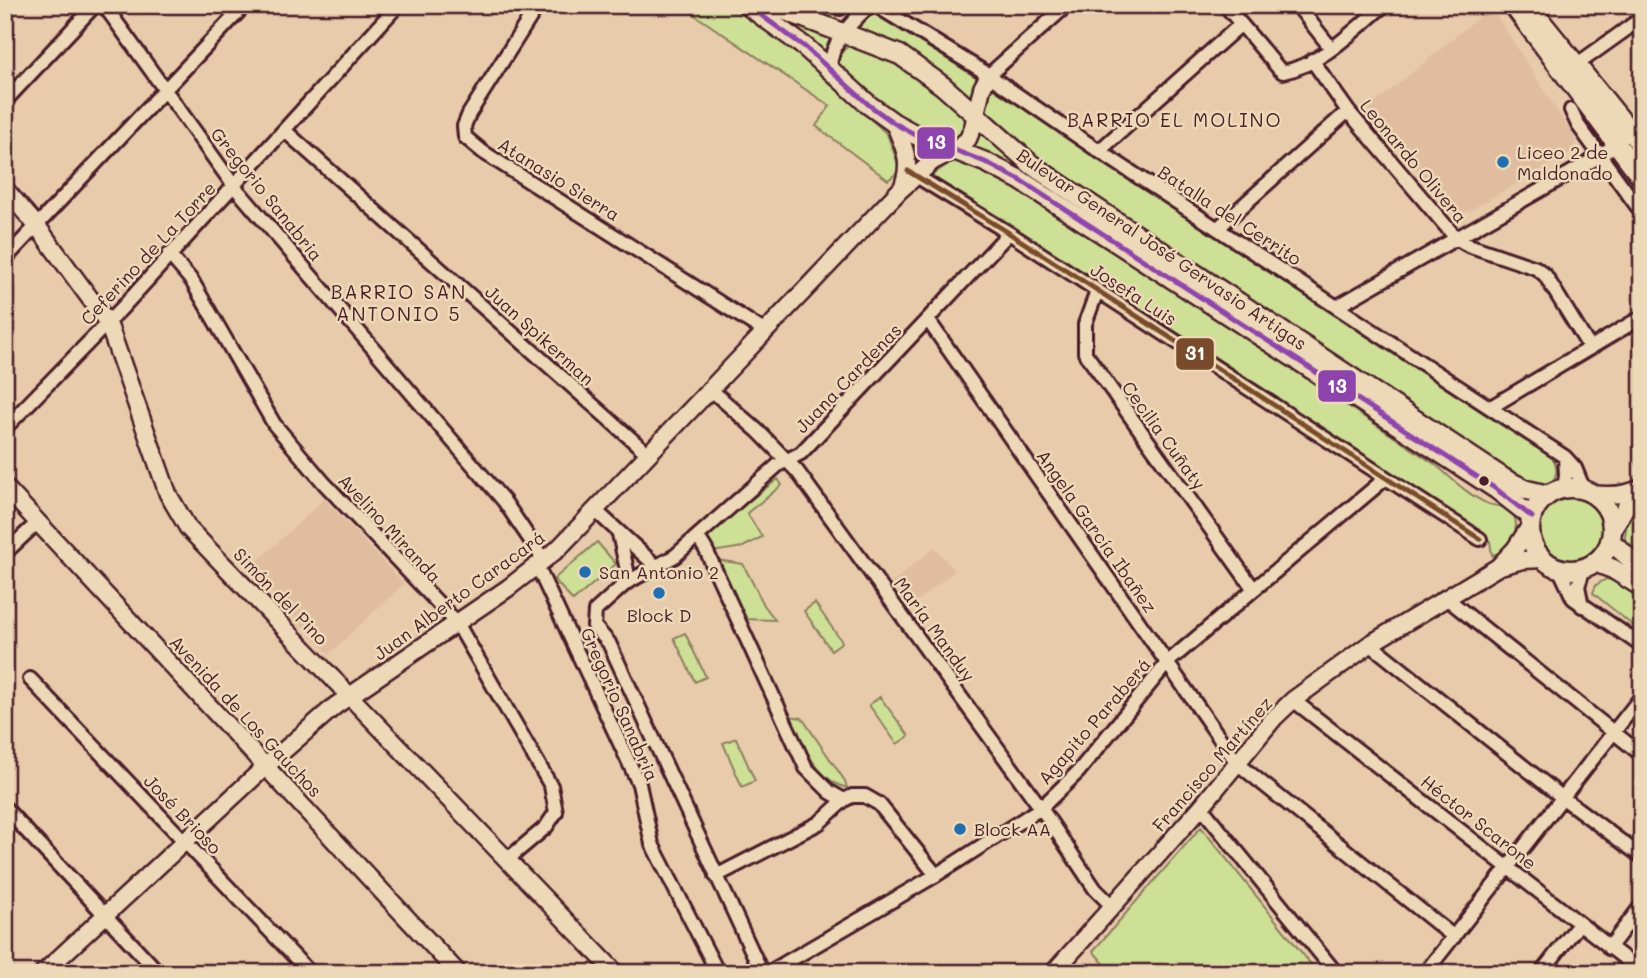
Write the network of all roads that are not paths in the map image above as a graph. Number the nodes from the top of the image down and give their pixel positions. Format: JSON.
{"nodes":[{"id":1,"x":95,"y":5,"type":"edge"},
{"id":2,"x":104,"y":5,"type":"edge"},
{"id":3,"x":245,"y":5,"type":"edge"},
{"id":4,"x":398,"y":5,"type":"edge"},
{"id":5,"x":538,"y":5,"type":"edge"},
{"id":6,"x":747,"y":5,"type":"edge"},
{"id":7,"x":776,"y":5,"type":"edge"},
{"id":8,"x":873,"y":5,"type":"edge"},
{"id":9,"x":1067,"y":5,"type":"edge"},
{"id":10,"x":1225,"y":5,"type":"edge"},
{"id":11,"x":1297,"y":5,"type":"edge"},
{"id":12,"x":1384,"y":5,"type":"edge"},
{"id":13,"x":1513,"y":5,"type":"edge"},
{"id":14,"x":1528,"y":5,"type":"edge"},
{"id":15,"x":1642,"y":18,"type":"edge"},
{"id":16,"x":1240,"y":24,"type":"junction"},
{"id":17,"x":844,"y":33,"type":"junction"},
{"id":18,"x":1331,"y":48,"type":"junction"},
{"id":19,"x":1312,"y":60,"type":"junction"},
{"id":20,"x":830,"y":68,"type":"junction"},
{"id":21,"x":1570,"y":70,"type":"junction"},
{"id":22,"x":989,"y":75,"type":"junction"},
{"id":23,"x":164,"y":91,"type":"junction"},
{"id":24,"x":5,"y":100,"type":"edge"},
{"id":25,"x":1571,"y":110,"type":"dead end"},
{"id":26,"x":1348,"y":111,"type":"junction"},
{"id":27,"x":974,"y":114,"type":"junction"},
{"id":28,"x":894,"y":123,"type":"junction"},
{"id":29,"x":284,"y":130,"type":"junction"},
{"id":30,"x":1637,"y":139,"type":"edge"},
{"id":31,"x":1616,"y":145,"type":"junction"},
{"id":32,"x":955,"y":150,"type":"junction"},
{"id":33,"x":1099,"y":151,"type":"junction"},
{"id":34,"x":1600,"y":156,"type":"junction"},
{"id":35,"x":912,"y":173,"type":"junction"},
{"id":36,"x":1642,"y":178,"type":"edge"},
{"id":37,"x":234,"y":186,"type":"junction"},
{"id":38,"x":5,"y":189,"type":"edge"},
{"id":39,"x":1642,"y":213,"type":"edge"},
{"id":40,"x":37,"y":226,"type":"junction"},
{"id":41,"x":1218,"y":228,"type":"junction"},
{"id":42,"x":1009,"y":233,"type":"junction"},
{"id":43,"x":1455,"y":237,"type":"junction"},
{"id":44,"x":169,"y":254,"type":"junction"},
{"id":45,"x":5,"y":259,"type":"edge"},
{"id":46,"x":1097,"y":291,"type":"junction"},
{"id":47,"x":1338,"y":306,"type":"junction"},
{"id":48,"x":1642,"y":317,"type":"edge"},
{"id":49,"x":928,"y":320,"type":"junction"},
{"id":50,"x":108,"y":323,"type":"junction"},
{"id":51,"x":764,"y":331,"type":"junction"},
{"id":52,"x":1590,"y":348,"type":"junction"},
{"id":53,"x":709,"y":388,"type":"junction"},
{"id":54,"x":1491,"y":407,"type":"junction"},
{"id":55,"x":5,"y":428,"type":"edge"},
{"id":56,"x":648,"y":454,"type":"junction"},
{"id":57,"x":1564,"y":457,"type":"junction"},
{"id":58,"x":788,"y":460,"type":"junction"},
{"id":59,"x":1386,"y":478,"type":"junction"},
{"id":60,"x":5,"y":487,"type":"edge"},
{"id":61,"x":1638,"y":490,"type":"edge"},
{"id":62,"x":1556,"y":492,"type":"junction"},
{"id":63,"x":1588,"y":492,"type":"junction"},
{"id":64,"x":596,"y":511,"type":"junction"},
{"id":65,"x":38,"y":522,"type":"junction"},
{"id":66,"x":1531,"y":522,"type":"junction"},
{"id":67,"x":619,"y":534,"type":"junction"},
{"id":68,"x":1611,"y":536,"type":"junction"},
{"id":69,"x":698,"y":537,"type":"junction"},
{"id":70,"x":1480,"y":539,"type":"dead end"},
{"id":71,"x":5,"y":553,"type":"edge"},
{"id":72,"x":1543,"y":559,"type":"junction"},
{"id":73,"x":540,"y":563,"type":"junction"},
{"id":74,"x":1589,"y":565,"type":"junction"},
{"id":75,"x":656,"y":566,"type":"junction"},
{"id":76,"x":1498,"y":566,"type":"junction"},
{"id":77,"x":1559,"y":568,"type":"junction"},
{"id":78,"x":1642,"y":569,"type":"edge"},
{"id":79,"x":626,"y":583,"type":"junction"},
{"id":80,"x":1642,"y":587,"type":"edge"},
{"id":81,"x":1253,"y":589,"type":"junction"},
{"id":82,"x":1445,"y":597,"type":"junction"},
{"id":83,"x":598,"y":606,"type":"joint"},
{"id":84,"x":1582,"y":606,"type":"junction"},
{"id":85,"x":457,"y":624,"type":"junction"},
{"id":86,"x":1370,"y":643,"type":"junction"},
{"id":87,"x":1642,"y":646,"type":"edge"},
{"id":88,"x":1168,"y":662,"type":"junction"},
{"id":89,"x":30,"y":679,"type":"dead end"},
{"id":90,"x":350,"y":696,"type":"junction"},
{"id":91,"x":1642,"y":696,"type":"edge"},
{"id":92,"x":1293,"y":700,"type":"junction"},
{"id":93,"x":1614,"y":732,"type":"junction"},
{"id":94,"x":1642,"y":755,"type":"edge"},
{"id":95,"x":1237,"y":763,"type":"junction"},
{"id":96,"x":266,"y":766,"type":"junction"},
{"id":97,"x":1563,"y":798,"type":"junction"},
{"id":98,"x":844,"y":800,"type":"junction"},
{"id":99,"x":1201,"y":807,"type":"junction"},
{"id":100,"x":5,"y":808,"type":"edge"},
{"id":101,"x":1041,"y":808,"type":"junction"},
{"id":102,"x":185,"y":840,"type":"junction"},
{"id":103,"x":1642,"y":857,"type":"edge"},
{"id":104,"x":508,"y":859,"type":"junction"},
{"id":105,"x":1509,"y":867,"type":"junction"},
{"id":106,"x":936,"y":874,"type":"junction"},
{"id":107,"x":716,"y":876,"type":"junction"},
{"id":108,"x":1642,"y":905,"type":"edge"},
{"id":109,"x":1113,"y":907,"type":"junction"},
{"id":110,"x":105,"y":915,"type":"junction"},
{"id":111,"x":1579,"y":924,"type":"junction"},
{"id":112,"x":1454,"y":937,"type":"junction"},
{"id":113,"x":1609,"y":948,"type":"junction"},
{"id":114,"x":1642,"y":972,"type":"edge"},
{"id":115,"x":43,"y":973,"type":"edge"},
{"id":116,"x":159,"y":973,"type":"edge"},
{"id":117,"x":310,"y":973,"type":"edge"},
{"id":118,"x":458,"y":973,"type":"edge"},
{"id":119,"x":615,"y":973,"type":"edge"},
{"id":120,"x":718,"y":973,"type":"edge"},
{"id":121,"x":762,"y":973,"type":"edge"},
{"id":122,"x":768,"y":973,"type":"edge"},
{"id":123,"x":1053,"y":973,"type":"edge"},
{"id":124,"x":1336,"y":973,"type":"edge"},
{"id":125,"x":1425,"y":973,"type":"edge"},
{"id":126,"x":1541,"y":973,"type":"edge"}],
"edges":[{"from":1,"to":24,"type":"street"},
{"from":2,"to":23,"type":"street","name":"Gregorio Sanabria"},
{"from":3,"to":23,"type":"street"},
{"from":4,"to":29,"type":"street","name":"Ceferino de La Torre"},
{"from":5,"to":51,"type":"street","name":"Atanasio Sierra"},
{"from":6,"to":20,"type":"main road","name":"Bulevar General José Gervasio Artigas"},
{"from":7,"to":17,"type":"main road","name":"Bulevar General José Gervasio Artigas"},
{"from":8,"to":17,"type":"street"},
{"from":8,"to":22,"type":"street","name":"Batalla del Cerrito"},
{"from":9,"to":22,"type":"street"},
{"from":10,"to":16,"type":"street"},
{"from":11,"to":18,"type":"street"},
{"from":12,"to":18,"type":"street"},
{"from":13,"to":21,"type":"main road"},
{"from":14,"to":21,"type":"main road"},
{"from":15,"to":21,"type":"street"},
{"from":16,"to":19,"type":"street"},
{"from":16,"to":33,"type":"street"},
{"from":17,"to":20,"type":"street"},
{"from":17,"to":27,"type":"main road","name":"Bulevar General José Gervasio Artigas"},
{"from":18,"to":19,"type":"street"},
{"from":19,"to":26,"type":"street","name":"Leonardo Olivera"},
{"from":20,"to":28,"type":"main road","name":"Bulevar General José Gervasio Artigas"},
{"from":21,"to":30,"type":"main road"},
{"from":21,"to":31,"type":"main road"},
{"from":22,"to":27,"type":"street"},
{"from":22,"to":33,"type":"street","name":"Batalla del Cerrito"},
{"from":23,"to":37,"type":"street","name":"Gregorio Sanabria"},
{"from":23,"to":40,"type":"street"},
{"from":25,"to":34,"type":"street"},
{"from":26,"to":41,"type":"street"},
{"from":26,"to":43,"type":"street","name":"Leonardo Olivera"},
{"from":27,"to":32,"type":"street"},
{"from":27,"to":62,"type":"main road","name":"Bulevar General José Gervasio Artigas"},
{"from":28,"to":32,"type":"main road","name":"Bulevar General José Gervasio Artigas"},
{"from":28,"to":35,"type":"street"},
{"from":29,"to":37,"type":"street","name":"Ceferino de La Torre"},
{"from":29,"to":56,"type":"street","name":"Juan Spikerman"},
{"from":30,"to":31,"type":"street"},
{"from":31,"to":34,"type":"street"},
{"from":31,"to":36,"type":"main road"},
{"from":32,"to":35,"type":"street"},
{"from":32,"to":66,"type":"main road","name":"Bulevar General José Gervasio Artigas"},
{"from":33,"to":41,"type":"street","name":"Batalla del Cerrito"},
{"from":34,"to":39,"type":"street"},
{"from":34,"to":43,"type":"street"},
{"from":35,"to":42,"type":"street","name":"Josefa Luis"},
{"from":35,"to":51,"type":"street","name":"Juan Alberto Caracará"},
{"from":37,"to":44,"type":"street","name":"Ceferino de La Torre"},
{"from":37,"to":73,"type":"street","name":"Gregorio Sanabria"},
{"from":38,"to":40,"type":"street","name":"Simón del Pino"},
{"from":40,"to":45,"type":"street"},
{"from":40,"to":50,"type":"street","name":"Simón del Pino"},
{"from":41,"to":47,"type":"street","name":"Batalla del Cerrito"},
{"from":42,"to":46,"type":"street","name":"Josefa Luis"},
{"from":42,"to":49,"type":"street","name":"Juana Cardenas"},
{"from":43,"to":47,"type":"street"},
{"from":43,"to":52,"type":"street","name":"Leonardo Olivera"},
{"from":44,"to":50,"type":"street","name":"Ceferino de La Torre"},
{"from":44,"to":85,"type":"street","name":"Avelino Miranda"},
{"from":46,"to":59,"type":"street","name":"Josefa Luis"},
{"from":46,"to":81,"type":"street","name":"Cecilia Cuñaty"},
{"from":47,"to":54,"type":"street","name":"Batalla del Cerrito"},
{"from":48,"to":52,"type":"street"},
{"from":49,"to":58,"type":"street","name":"Juana Cardenas"},
{"from":49,"to":88,"type":"street","name":"Angela García Ibañez"},
{"from":50,"to":55,"type":"street","name":"Ceferino de La Torre"},
{"from":50,"to":90,"type":"street","name":"Simón del Pino"},
{"from":51,"to":53,"type":"street","name":"Juan Alberto Caracará"},
{"from":52,"to":54,"type":"street"},
{"from":53,"to":56,"type":"street","name":"Juan Alberto Caracará"},
{"from":53,"to":58,"type":"street","name":"María Manduy"},
{"from":54,"to":57,"type":"street","name":"Batalla del Cerrito"},
{"from":56,"to":64,"type":"street","name":"Juan Alberto Caracará"},
{"from":57,"to":62,"type":"street"},
{"from":57,"to":63,"type":"street"},
{"from":58,"to":69,"type":"street","name":"Juana Cardenas"},
{"from":58,"to":101,"type":"street","name":"María Manduy"},
{"from":59,"to":70,"type":"street","name":"Josefa Luis"},
{"from":59,"to":81,"type":"street","name":"Agapito Paraberá"},
{"from":60,"to":65,"type":"street","name":"Avenida de Los Gauchos"},
{"from":61,"to":63,"type":"street"},
{"from":61,"to":68,"type":"street"},
{"from":62,"to":63,"type":"main road"},
{"from":62,"to":66,"type":"main road"},
{"from":63,"to":68,"type":"main road"},
{"from":64,"to":67,"type":"street"},
{"from":64,"to":73,"type":"street","name":"Juan Alberto Caracará"},
{"from":65,"to":71,"type":"street"},
{"from":65,"to":96,"type":"street","name":"Avenida de Los Gauchos"},
{"from":66,"to":72,"type":"main road"},
{"from":66,"to":76,"type":"street","name":"Francisco Martínez"},
{"from":67,"to":75,"type":"street"},
{"from":67,"to":79,"type":"street"},
{"from":68,"to":74,"type":"main road"},
{"from":68,"to":78,"type":"main road"},
{"from":69,"to":75,"type":"street","name":"Juana Cardenas"},
{"from":69,"to":98,"type":"street"},
{"from":72,"to":76,"type":"street","name":"Francisco Martínez"},
{"from":72,"to":77,"type":"main road"},
{"from":73,"to":85,"type":"street","name":"Juan Alberto Caracará"},
{"from":73,"to":120,"type":"street","name":"Gregorio Sanabria"},
{"from":74,"to":77,"type":"main road"},
{"from":74,"to":80,"type":"main road"},
{"from":74,"to":84,"type":"street"},
{"from":75,"to":79,"type":"street","name":"Juana Cardenas"},
{"from":76,"to":82,"type":"street","name":"Francisco Martínez"},
{"from":77,"to":84,"type":"street"},
{"from":79,"to":83,"type":"street","name":"Juana Cardenas"},
{"from":81,"to":88,"type":"street","name":"Agapito Paraberá"},
{"from":82,"to":86,"type":"street","name":"Francisco Martínez"},
{"from":82,"to":93,"type":"street"},
{"from":83,"to":107,"type":"street","name":"Gregorio Sanabria"},
{"from":84,"to":87,"type":"street"},
{"from":85,"to":90,"type":"street","name":"Juan Alberto Caracará"},
{"from":85,"to":104,"type":"street","name":"Avelino Miranda"},
{"from":86,"to":92,"type":"street","name":"Francisco Martínez"},
{"from":86,"to":97,"type":"street"},
{"from":88,"to":95,"type":"street","name":"Angela García Ibañez"},
{"from":88,"to":101,"type":"street","name":"Agapito Paraberá"},
{"from":89,"to":102,"type":"street","name":"José Brioso"},
{"from":90,"to":96,"type":"street","name":"Juan Alberto Caracará"},
{"from":90,"to":104,"type":"street","name":"Simón del Pino"},
{"from":91,"to":93,"type":"street"},
{"from":92,"to":95,"type":"street","name":"Francisco Martínez"},
{"from":92,"to":105,"type":"street","name":"Héctor Scarone"},
{"from":93,"to":94,"type":"street"},
{"from":93,"to":97,"type":"street"},
{"from":95,"to":99,"type":"street","name":"Francisco Martínez"},
{"from":95,"to":112,"type":"street","name":"Angela García Ibañez"},
{"from":96,"to":102,"type":"street","name":"Juan Alberto Caracará"},
{"from":96,"to":118,"type":"street","name":"Avenida de Los Gauchos"},
{"from":97,"to":103,"type":"street"},
{"from":97,"to":105,"type":"street"},
{"from":98,"to":106,"type":"street"},
{"from":98,"to":107,"type":"street"},
{"from":99,"to":109,"type":"street","name":"Francisco Martínez"},
{"from":99,"to":124,"type":"street"},
{"from":100,"to":110,"type":"street"},
{"from":101,"to":106,"type":"street","name":"Agapito Paraberá"},
{"from":101,"to":109,"type":"street","name":"María Manduy"},
{"from":102,"to":110,"type":"street","name":"Juan Alberto Caracará"},
{"from":102,"to":117,"type":"street","name":"José Brioso"},
{"from":104,"to":119,"type":"street","name":"Simón del Pino"},
{"from":105,"to":111,"type":"street","name":"Héctor Scarone"},
{"from":105,"to":112,"type":"street"},
{"from":106,"to":122,"type":"street","name":"Agapito Paraberá"},
{"from":107,"to":121,"type":"street","name":"Gregorio Sanabria"},
{"from":108,"to":113,"type":"street"},
{"from":109,"to":123,"type":"street","name":"Francisco Martínez"},
{"from":110,"to":115,"type":"street","name":"Juan Alberto Caracará"},
{"from":110,"to":116,"type":"street"},
{"from":111,"to":113,"type":"street","name":"Héctor Scarone"},
{"from":111,"to":126,"type":"street"},
{"from":112,"to":125,"type":"street"},
{"from":113,"to":114,"type":"street","name":"Héctor Scarone"}]}
